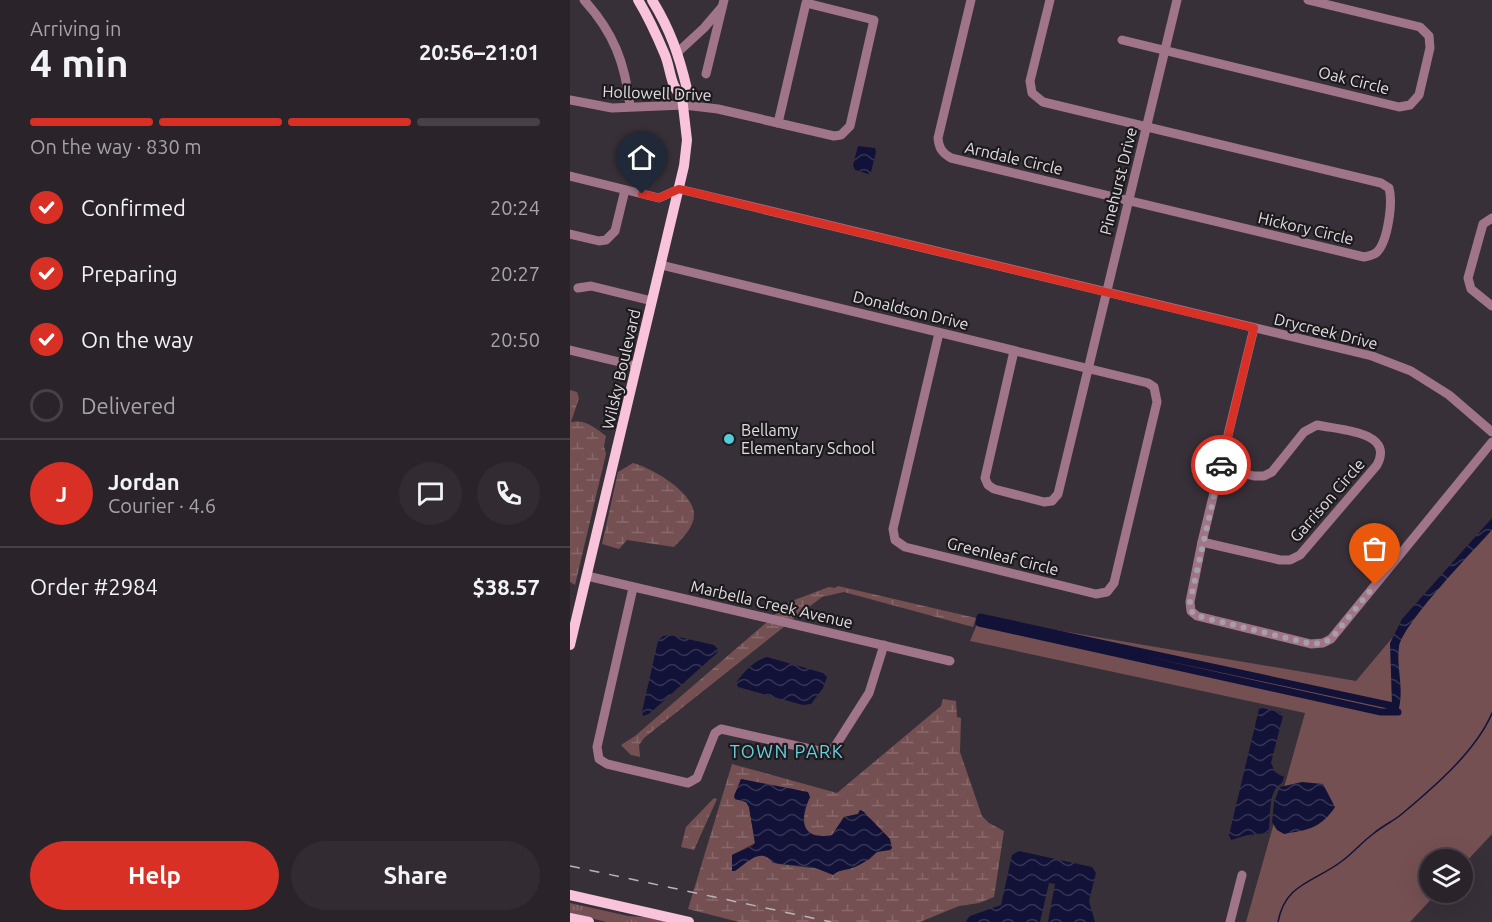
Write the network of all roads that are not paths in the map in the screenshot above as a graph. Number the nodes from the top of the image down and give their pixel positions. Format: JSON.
{"nodes":[{"id":1,"x":584,"y":0,"type":"edge"},
{"id":2,"x":638,"y":0,"type":"edge"},
{"id":3,"x":652,"y":0,"type":"edge"},
{"id":4,"x":971,"y":0,"type":"edge"},
{"id":5,"x":1050,"y":0,"type":"edge"},
{"id":6,"x":1177,"y":0,"type":"edge"},
{"id":7,"x":1308,"y":0,"type":"edge"},
{"id":8,"x":724,"y":2,"type":"edge"},
{"id":9,"x":1122,"y":40,"type":"dead end"},
{"id":10,"x":1165,"y":50,"type":"junction"},
{"id":11,"x":678,"y":52,"type":"junction"},
{"id":12,"x":706,"y":74,"type":"dead end"},
{"id":13,"x":570,"y":100,"type":"edge"},
{"id":14,"x":683,"y":101,"type":"junction"},
{"id":15,"x":630,"y":106,"type":"junction"},
{"id":16,"x":778,"y":123,"type":"junction"},
{"id":17,"x":1146,"y":126,"type":"junction"},
{"id":18,"x":570,"y":176,"type":"edge"},
{"id":19,"x":679,"y":189,"type":"junction"},
{"id":20,"x":625,"y":190,"type":"junction"},
{"id":21,"x":1128,"y":201,"type":"junction"},
{"id":22,"x":1492,"y":218,"type":"edge"},
{"id":23,"x":570,"y":234,"type":"edge"},
{"id":24,"x":661,"y":265,"type":"junction"},
{"id":25,"x":578,"y":288,"type":"dead end"},
{"id":26,"x":1106,"y":292,"type":"junction"},
{"id":27,"x":652,"y":301,"type":"junction"},
{"id":28,"x":1492,"y":306,"type":"edge"},
{"id":29,"x":1254,"y":328,"type":"junction"},
{"id":30,"x":939,"y":333,"type":"junction"},
{"id":31,"x":570,"y":350,"type":"edge"},
{"id":32,"x":1014,"y":351,"type":"junction"},
{"id":33,"x":636,"y":366,"type":"junction"},
{"id":34,"x":1088,"y":369,"type":"junction"},
{"id":35,"x":1154,"y":387,"type":"joint"},
{"id":36,"x":1492,"y":432,"type":"edge"},
{"id":37,"x":1492,"y":442,"type":"edge"},
{"id":38,"x":1221,"y":468,"type":"junction"},
{"id":39,"x":1202,"y":542,"type":"junction"},
{"id":40,"x":587,"y":576,"type":"junction"},
{"id":41,"x":633,"y":588,"type":"junction"},
{"id":42,"x":570,"y":645,"type":"edge"},
{"id":43,"x":884,"y":645,"type":"junction"},
{"id":44,"x":950,"y":661,"type":"dead end"},
{"id":45,"x":1242,"y":874,"type":"dead end"},
{"id":46,"x":570,"y":895,"type":"edge"},
{"id":47,"x":570,"y":918,"type":"edge"},
{"id":48,"x":590,"y":922,"type":"edge"},
{"id":49,"x":689,"y":922,"type":"edge"},
{"id":50,"x":1230,"y":922,"type":"edge"}],
"edges":[{"from":1,"to":15,"type":"street"},
{"from":2,"to":14,"type":"main road"},
{"from":3,"to":11,"type":"main road"},
{"from":4,"to":21,"type":"street","name":"Arndale Circle"},
{"from":5,"to":17,"type":"street"},
{"from":6,"to":10,"type":"street","name":"Pinehurst Drive"},
{"from":7,"to":10,"type":"street","name":"Oak Circle"},
{"from":8,"to":11,"type":"street"},
{"from":8,"to":12,"type":"street"},
{"from":9,"to":10,"type":"street"},
{"from":10,"to":17,"type":"street","name":"Pinehurst Drive"},
{"from":11,"to":14,"type":"main road"},
{"from":13,"to":15,"type":"street","name":"Hollowell Drive"},
{"from":14,"to":15,"type":"street","name":"Hollowell Drive"},
{"from":14,"to":16,"type":"street","name":"Hollowell Drive"},
{"from":14,"to":19,"type":"main road","name":"Wilsky Boulevard"},
{"from":16,"to":16,"type":"street","name":"Hollowell Drive"},
{"from":17,"to":21,"type":"street","name":"Pinehurst Drive"},
{"from":17,"to":21,"type":"street","name":"Hickory Circle"},
{"from":18,"to":20,"type":"street"},
{"from":19,"to":20,"type":"street"},
{"from":19,"to":24,"type":"main road","name":"Wilsky Boulevard"},
{"from":19,"to":26,"type":"street","name":"Drycreek Drive"},
{"from":20,"to":23,"type":"street"},
{"from":21,"to":26,"type":"street","name":"Pinehurst Drive"},
{"from":22,"to":28,"type":"street"},
{"from":24,"to":27,"type":"main road","name":"Wilsky Boulevard"},
{"from":24,"to":30,"type":"street","name":"Donaldson Drive"},
{"from":25,"to":27,"type":"street"},
{"from":26,"to":29,"type":"street","name":"Drycreek Drive"},
{"from":26,"to":34,"type":"street","name":"Pinehurst Drive"},
{"from":27,"to":33,"type":"main road","name":"Wilsky Boulevard"},
{"from":29,"to":36,"type":"street","name":"Drycreek Drive"},
{"from":29,"to":38,"type":"street"},
{"from":30,"to":32,"type":"street","name":"Donaldson Drive"},
{"from":30,"to":35,"type":"street","name":"Greenleaf Circle"},
{"from":31,"to":33,"type":"street"},
{"from":32,"to":34,"type":"street","name":"Donaldson Drive"},
{"from":32,"to":34,"type":"street","name":"Pinehurst Drive"},
{"from":33,"to":40,"type":"main road","name":"Wilsky Boulevard"},
{"from":34,"to":35,"type":"street","name":"Donaldson Drive"},
{"from":37,"to":39,"type":"street"},
{"from":38,"to":39,"type":"street"},
{"from":38,"to":39,"type":"street","name":"Garrison Circle"},
{"from":40,"to":41,"type":"street","name":"Marbella Creek Avenue"},
{"from":40,"to":42,"type":"main road","name":"Wilsky Boulevard"},
{"from":41,"to":43,"type":"street","name":"Marbella Creek Avenue"},
{"from":41,"to":43,"type":"street"},
{"from":43,"to":44,"type":"street","name":"Marbella Creek Avenue"},
{"from":45,"to":50,"type":"street"},
{"from":46,"to":49,"type":"main road"},
{"from":47,"to":48,"type":"main road"}]}
